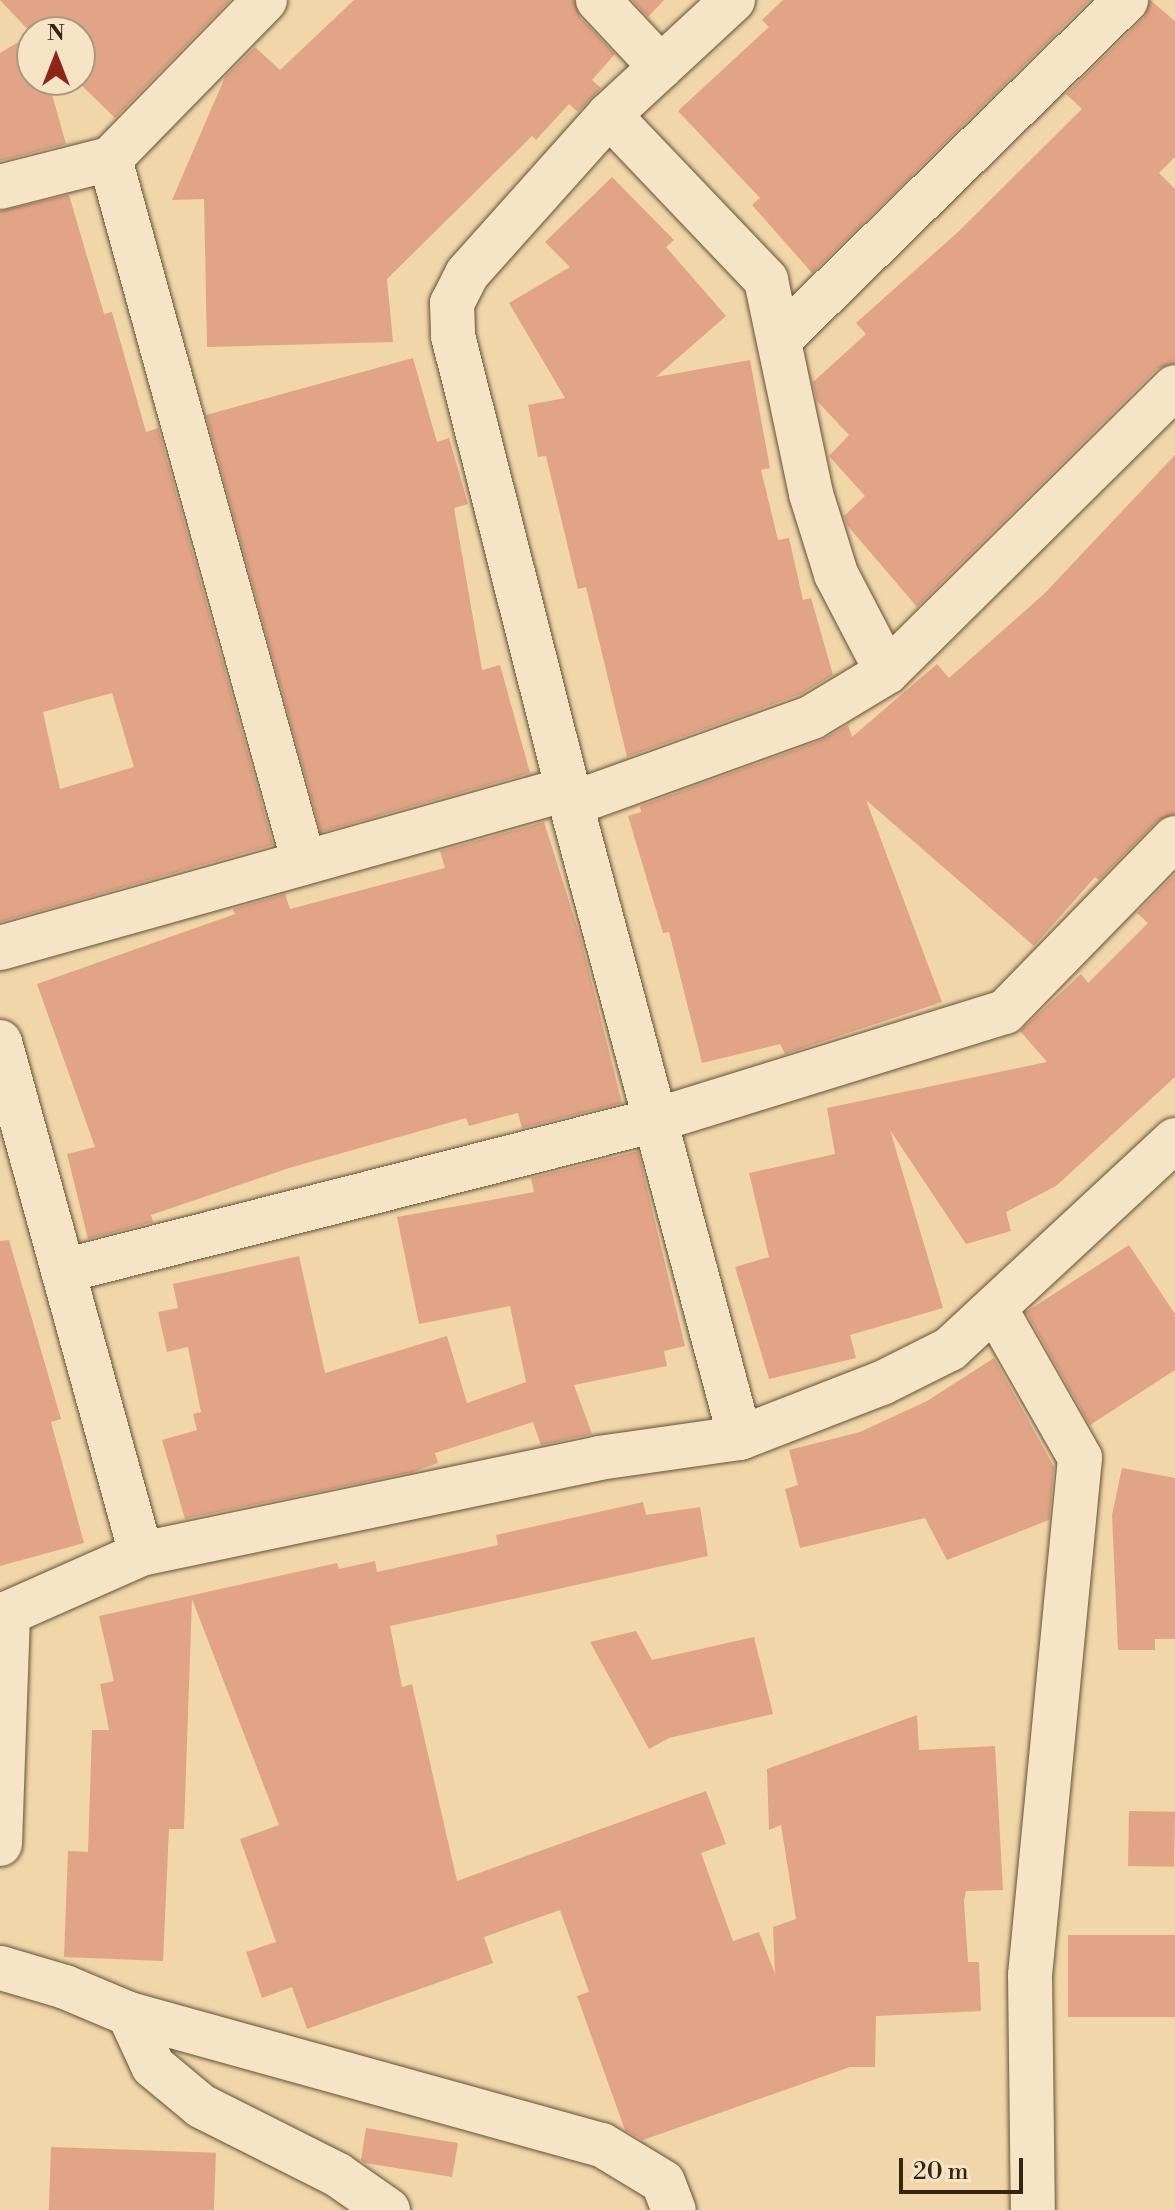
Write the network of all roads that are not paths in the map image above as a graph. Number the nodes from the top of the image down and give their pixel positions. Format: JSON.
{"nodes":[{"id":1,"x":265,"y":0,"type":"edge"},
{"id":2,"x":598,"y":0,"type":"edge"},
{"id":3,"x":733,"y":0,"type":"edge"},
{"id":4,"x":1126,"y":0,"type":"edge"},
{"id":5,"x":661,"y":67,"type":"junction"},
{"id":6,"x":609,"y":115,"type":"junction"},
{"id":7,"x":110,"y":159,"type":"junction"},
{"id":8,"x":0,"y":187,"type":"edge"},
{"id":9,"x":779,"y":340,"type":"junction"},
{"id":10,"x":1175,"y":387,"type":"edge"},
{"id":11,"x":887,"y":672,"type":"junction"},
{"id":12,"x":571,"y":804,"type":"junction"},
{"id":13,"x":1175,"y":838,"type":"edge"},
{"id":14,"x":304,"y":863,"type":"junction"},
{"id":15,"x":0,"y":948,"type":"edge"},
{"id":16,"x":0,"y":1042,"type":"edge"},
{"id":17,"x":656,"y":1120,"type":"junction"},
{"id":18,"x":1175,"y":1140,"type":"edge"},
{"id":19,"x":63,"y":1271,"type":"junction"},
{"id":20,"x":996,"y":1310,"type":"junction"},
{"id":21,"x":740,"y":1438,"type":"junction"},
{"id":22,"x":141,"y":1554,"type":"junction"},
{"id":23,"x":4,"y":1611,"type":"edge"},
{"id":24,"x":0,"y":1844,"type":"edge"},
{"id":25,"x":0,"y":1956,"type":"edge"},
{"id":26,"x":1,"y":1968,"type":"edge"},
{"id":27,"x":0,"y":1988,"type":"edge"},
{"id":28,"x":129,"y":2014,"type":"junction"},
{"id":29,"x":388,"y":2210,"type":"edge"},
{"id":30,"x":674,"y":2210,"type":"edge"},
{"id":31,"x":1033,"y":2210,"type":"edge"}],
"edges":[{"from":1,"to":7,"type":"street"},
{"from":2,"to":5,"type":"street"},
{"from":3,"to":5,"type":"street"},
{"from":4,"to":9,"type":"street"},
{"from":5,"to":6,"type":"street"},
{"from":6,"to":9,"type":"street"},
{"from":6,"to":12,"type":"street"},
{"from":7,"to":8,"type":"street"},
{"from":7,"to":14,"type":"street"},
{"from":9,"to":11,"type":"street"},
{"from":10,"to":11,"type":"street"},
{"from":11,"to":12,"type":"street"},
{"from":12,"to":14,"type":"street"},
{"from":12,"to":17,"type":"street"},
{"from":13,"to":17,"type":"street"},
{"from":14,"to":15,"type":"street"},
{"from":16,"to":19,"type":"street"},
{"from":17,"to":19,"type":"street"},
{"from":17,"to":21,"type":"street"},
{"from":18,"to":20,"type":"street"},
{"from":19,"to":22,"type":"street"},
{"from":20,"to":21,"type":"street"},
{"from":20,"to":31,"type":"street"},
{"from":21,"to":22,"type":"street"},
{"from":22,"to":23,"type":"street"},
{"from":23,"to":24,"type":"street"},
{"from":25,"to":26,"type":"street"},
{"from":26,"to":27,"type":"street"},
{"from":26,"to":28,"type":"street"},
{"from":28,"to":29,"type":"street"},
{"from":28,"to":30,"type":"street"}]}
